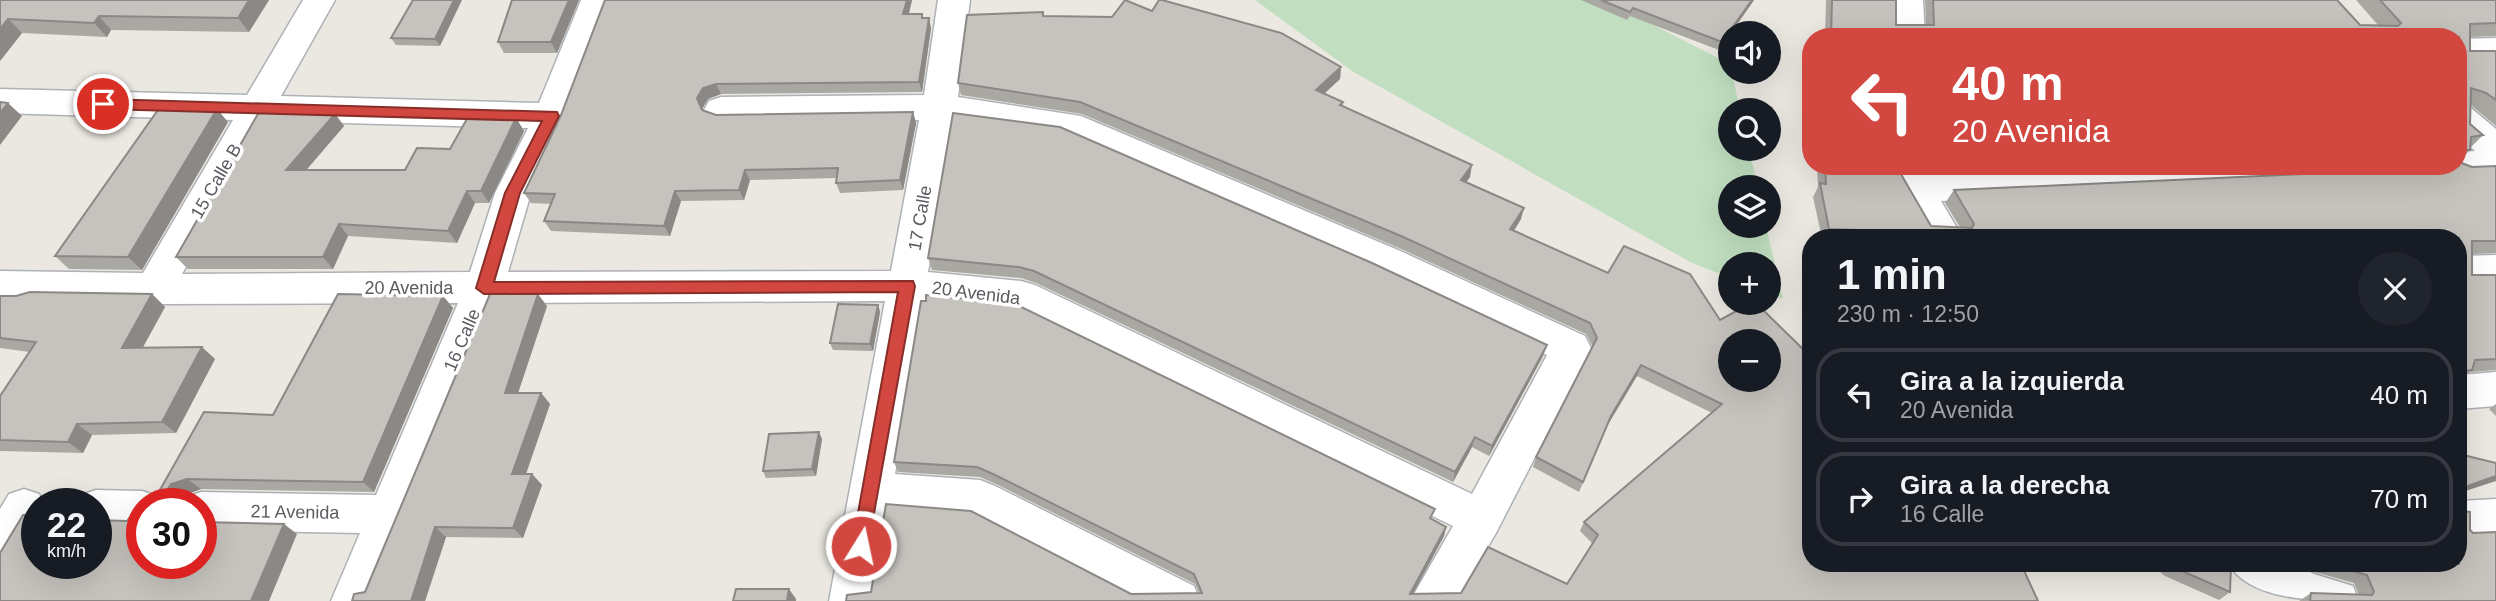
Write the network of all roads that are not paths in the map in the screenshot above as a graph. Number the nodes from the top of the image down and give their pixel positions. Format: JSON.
{"nodes":[{"id":1,"x":319,"y":0,"type":"edge"},
{"id":2,"x":597,"y":0,"type":"edge"},
{"id":3,"x":954,"y":0,"type":"edge"},
{"id":4,"x":1907,"y":0,"type":"edge"},
{"id":5,"x":1908,"y":28,"type":"edge"},
{"id":6,"x":2496,"y":50,"type":"edge"},
{"id":7,"x":2467,"y":51,"type":"edge"},
{"id":8,"x":0,"y":101,"type":"edge"},
{"id":9,"x":939,"y":107,"type":"junction"},
{"id":10,"x":257,"y":108,"type":"junction"},
{"id":11,"x":720,"y":110,"type":"dead end"},
{"id":12,"x":551,"y":116,"type":"junction"},
{"id":13,"x":2467,"y":124,"type":"edge"},
{"id":14,"x":2496,"y":149,"type":"edge"},
{"id":15,"x":2496,"y":163,"type":"edge"},
{"id":16,"x":2467,"y":164,"type":"edge"},
{"id":17,"x":2006,"y":175,"type":"edge"},
{"id":18,"x":1914,"y":177,"type":"edge"},
{"id":19,"x":1940,"y":229,"type":"edge"},
{"id":20,"x":2496,"y":270,"type":"edge"},
{"id":21,"x":2467,"y":271,"type":"edge"},
{"id":22,"x":0,"y":286,"type":"edge"},
{"id":23,"x":908,"y":286,"type":"junction"},
{"id":24,"x":484,"y":288,"type":"junction"},
{"id":25,"x":154,"y":289,"type":"junction"},
{"id":26,"x":2496,"y":389,"type":"edge"},
{"id":27,"x":2467,"y":391,"type":"edge"},
{"id":28,"x":871,"y":491,"type":"junction"},
{"id":29,"x":20,"y":508,"type":"edge"},
{"id":30,"x":217,"y":510,"type":"edge"},
{"id":31,"x":389,"y":514,"type":"junction"},
{"id":32,"x":2496,"y":518,"type":"edge"},
{"id":33,"x":1481,"y":519,"type":"junction"},
{"id":34,"x":2467,"y":520,"type":"edge"},
{"id":35,"x":0,"y":548,"type":"edge"},
{"id":36,"x":2277,"y":572,"type":"edge"},
{"id":37,"x":2320,"y":585,"type":"edge"},
{"id":38,"x":353,"y":601,"type":"edge"},
{"id":39,"x":851,"y":601,"type":"edge"},
{"id":40,"x":1178,"y":601,"type":"edge"},
{"id":41,"x":1432,"y":601,"type":"edge"}],
"edges":[{"from":1,"to":10,"type":"street","name":"15 Calle B"},
{"from":2,"to":12,"type":"street","name":"16 Calle"},
{"from":3,"to":9,"type":"street","name":"17 Calle"},
{"from":4,"to":5,"type":"street"},
{"from":6,"to":7,"type":"street"},
{"from":8,"to":10,"type":"street"},
{"from":9,"to":11,"type":"street"},
{"from":9,"to":23,"type":"street","name":"17 Calle"},
{"from":9,"to":33,"type":"street"},
{"from":10,"to":12,"type":"street"},
{"from":10,"to":25,"type":"street","name":"15 Calle B"},
{"from":12,"to":24,"type":"street","name":"16 Calle"},
{"from":13,"to":14,"type":"street"},
{"from":15,"to":16,"type":"street"},
{"from":17,"to":18,"type":"street"},
{"from":18,"to":19,"type":"street"},
{"from":20,"to":21,"type":"street"},
{"from":22,"to":25,"type":"street","name":"20 Avenida"},
{"from":23,"to":24,"type":"street","name":"20 Avenida"},
{"from":23,"to":28,"type":"street","name":"17 Calle"},
{"from":23,"to":33,"type":"street","name":"20 Avenida"},
{"from":24,"to":25,"type":"street","name":"20 Avenida"},
{"from":24,"to":31,"type":"street","name":"16 Calle"},
{"from":26,"to":27,"type":"street"},
{"from":28,"to":39,"type":"street","name":"17 Calle"},
{"from":28,"to":40,"type":"street"},
{"from":29,"to":35,"type":"street"},
{"from":30,"to":31,"type":"street","name":"21 Avenida"},
{"from":31,"to":38,"type":"street","name":"16 Calle"},
{"from":32,"to":34,"type":"street"},
{"from":33,"to":41,"type":"street"},
{"from":36,"to":37,"type":"street"}]}
